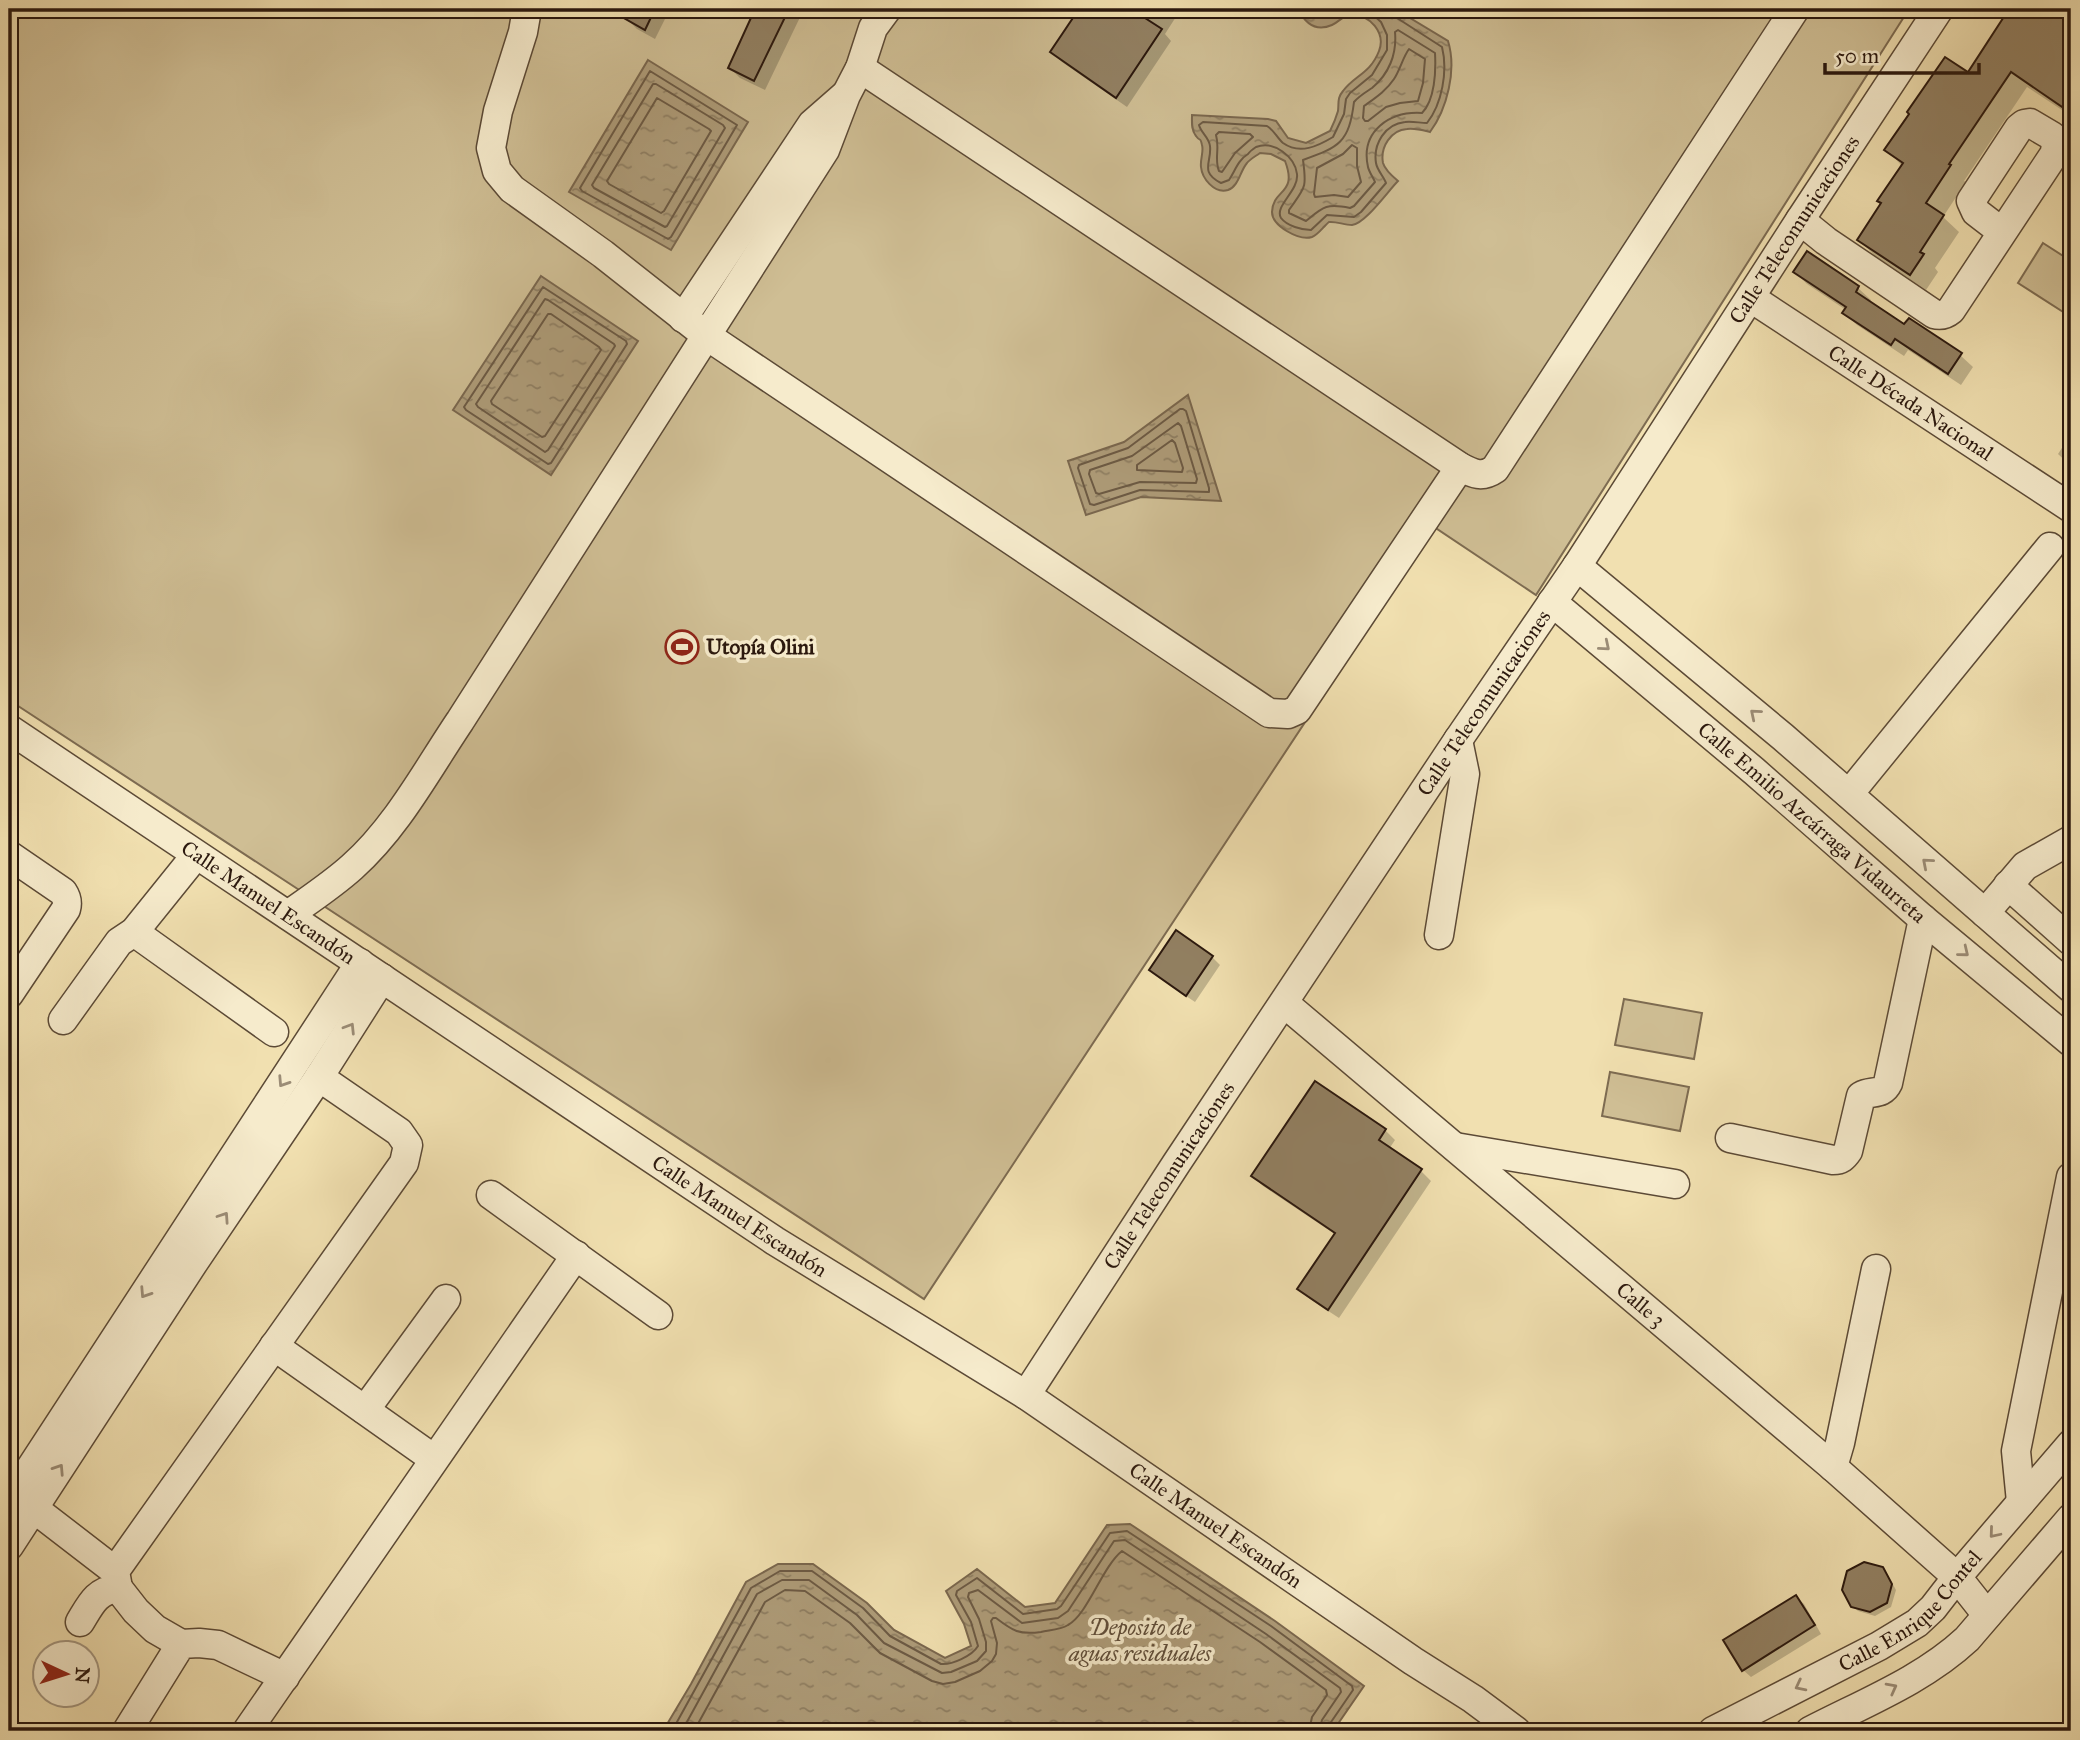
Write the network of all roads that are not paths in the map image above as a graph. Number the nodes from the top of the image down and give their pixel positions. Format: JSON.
{"nodes":[{"id":1,"x":527,"y":9,"type":"edge"},
{"id":2,"x":887,"y":9,"type":"edge"},
{"id":3,"x":1795,"y":9,"type":"edge"},
{"id":4,"x":1939,"y":9,"type":"edge"},
{"id":5,"x":860,"y":68,"type":"junction"},
{"id":6,"x":846,"y":95,"type":"junction"},
{"id":7,"x":1800,"y":220,"type":"junction"},
{"id":8,"x":2002,"y":232,"type":"dead end"},
{"id":9,"x":1751,"y":299,"type":"junction"},
{"id":10,"x":682,"y":318,"type":"junction"},
{"id":11,"x":707,"y":336,"type":"junction"},
{"id":12,"x":1460,"y":467,"type":"junction"},
{"id":13,"x":2071,"y":508,"type":"edge"},
{"id":14,"x":2050,"y":547,"type":"dead end"},
{"id":15,"x":1577,"y":566,"type":"junction"},
{"id":16,"x":1552,"y":602,"type":"junction"},
{"id":17,"x":9,"y":729,"type":"edge"},
{"id":18,"x":1783,"y":737,"type":"junction"},
{"id":19,"x":1458,"y":740,"type":"junction"},
{"id":20,"x":1754,"y":771,"type":"junction"},
{"id":21,"x":1849,"y":794,"type":"junction"},
{"id":22,"x":2071,"y":840,"type":"edge"},
{"id":23,"x":9,"y":855,"type":"edge"},
{"id":24,"x":196,"y":855,"type":"junction"},
{"id":25,"x":2008,"y":885,"type":"junction"},
{"id":26,"x":1985,"y":913,"type":"junction"},
{"id":27,"x":288,"y":915,"type":"junction"},
{"id":28,"x":1923,"y":919,"type":"junction"},
{"id":29,"x":134,"y":932,"type":"junction"},
{"id":30,"x":1439,"y":935,"type":"dead end"},
{"id":31,"x":2071,"y":941,"type":"edge"},
{"id":32,"x":2023,"y":946,"type":"junction"},
{"id":33,"x":371,"y":970,"type":"junction"},
{"id":34,"x":1996,"y":978,"type":"junction"},
{"id":35,"x":2071,"y":988,"type":"edge"},
{"id":36,"x":9,"y":994,"type":"edge"},
{"id":37,"x":1284,"y":1003,"type":"junction"},
{"id":38,"x":63,"y":1020,"type":"dead end"},
{"id":39,"x":274,"y":1032,"type":"dead end"},
{"id":40,"x":2071,"y":1042,"type":"edge"},
{"id":41,"x":319,"y":1077,"type":"junction"},
{"id":42,"x":1730,"y":1138,"type":"dead end"},
{"id":43,"x":1454,"y":1147,"type":"junction"},
{"id":44,"x":2071,"y":1177,"type":"edge"},
{"id":45,"x":1675,"y":1184,"type":"dead end"},
{"id":46,"x":491,"y":1195,"type":"dead end"},
{"id":47,"x":184,"y":1255,"type":"junction"},
{"id":48,"x":576,"y":1255,"type":"junction"},
{"id":49,"x":1876,"y":1269,"type":"dead end"},
{"id":50,"x":446,"y":1299,"type":"dead end"},
{"id":51,"x":658,"y":1315,"type":"dead end"},
{"id":52,"x":274,"y":1346,"type":"junction"},
{"id":53,"x":1026,"y":1395,"type":"junction"},
{"id":54,"x":365,"y":1410,"type":"junction"},
{"id":55,"x":2071,"y":1444,"type":"edge"},
{"id":56,"x":434,"y":1459,"type":"junction"},
{"id":57,"x":1833,"y":1466,"type":"junction"},
{"id":58,"x":19,"y":1500,"type":"edge"},
{"id":59,"x":2021,"y":1502,"type":"junction"},
{"id":60,"x":2071,"y":1518,"type":"edge"},
{"id":61,"x":9,"y":1546,"type":"edge"},
{"id":62,"x":1956,"y":1577,"type":"junction"},
{"id":63,"x":117,"y":1579,"type":"junction"},
{"id":64,"x":1987,"y":1615,"type":"junction"},
{"id":65,"x":80,"y":1622,"type":"dead end"},
{"id":66,"x":181,"y":1644,"type":"junction"},
{"id":67,"x":285,"y":1677,"type":"junction"},
{"id":68,"x":1473,"y":1699,"type":"junction"},
{"id":69,"x":127,"y":1731,"type":"edge"},
{"id":70,"x":247,"y":1731,"type":"edge"},
{"id":71,"x":1482,"y":1731,"type":"edge"},
{"id":72,"x":1516,"y":1731,"type":"edge"},
{"id":73,"x":1713,"y":1731,"type":"edge"},
{"id":74,"x":1810,"y":1731,"type":"edge"}],
"edges":[{"from":1,"to":10,"type":"street"},
{"from":2,"to":5,"type":"street"},
{"from":3,"to":12,"type":"street"},
{"from":4,"to":7,"type":"street","name":"Calle Telecomunicaciones"},
{"from":5,"to":6,"type":"street"},
{"from":5,"to":12,"type":"street"},
{"from":6,"to":10,"type":"street"},
{"from":6,"to":11,"type":"street"},
{"from":7,"to":8,"type":"street"},
{"from":7,"to":9,"type":"street","name":"Calle Telecomunicaciones"},
{"from":9,"to":13,"type":"street","name":"Calle Década Nacional"},
{"from":9,"to":15,"type":"street","name":"Calle Telecomunicaciones"},
{"from":10,"to":11,"type":"street"},
{"from":11,"to":12,"type":"street"},
{"from":11,"to":27,"type":"street"},
{"from":14,"to":21,"type":"street"},
{"from":15,"to":16,"type":"street","name":"Calle Telecomunicaciones"},
{"from":18,"to":15,"type":"street","name":"Calle Emilio Azcárraga Vidaurreta","one_way":true},
{"from":16,"to":19,"type":"street","name":"Calle Telecomunicaciones"},
{"from":16,"to":20,"type":"street","name":"Calle Emilio Azcárraga Vidaurreta","one_way":true},
{"from":17,"to":24,"type":"street","name":"Calle Manuel Escandón"},
{"from":18,"to":20,"type":"street"},
{"from":18,"to":21,"type":"street","name":"Calle Emilio Azcárraga Vidaurreta"},
{"from":19,"to":30,"type":"street"},
{"from":19,"to":37,"type":"street","name":"Calle Telecomunicaciones"},
{"from":20,"to":28,"type":"street","name":"Calle Emilio Azcárraga Vidaurreta"},
{"from":26,"to":21,"type":"street","name":"Calle Emilio Azcárraga Vidaurreta","one_way":true},
{"from":22,"to":25,"type":"street"},
{"from":23,"to":36,"type":"street"},
{"from":24,"to":27,"type":"street","name":"Calle Manuel Escandón"},
{"from":24,"to":29,"type":"street"},
{"from":25,"to":26,"type":"street"},
{"from":25,"to":31,"type":"street"},
{"from":26,"to":32,"type":"street","name":"Calle Emilio Azcárraga Vidaurreta"},
{"from":27,"to":33,"type":"street","name":"Calle Manuel Escandón"},
{"from":28,"to":34,"type":"street","name":"Calle Emilio Azcárraga Vidaurreta","one_way":true},
{"from":28,"to":42,"type":"street"},
{"from":29,"to":38,"type":"street"},
{"from":29,"to":39,"type":"street"},
{"from":32,"to":34,"type":"street"},
{"from":32,"to":35,"type":"street","name":"Calle Emilio Azcárraga Vidaurreta"},
{"from":41,"to":33,"type":"street","one_way":true},
{"from":33,"to":47,"type":"street","one_way":true},
{"from":33,"to":53,"type":"street","name":"Calle Manuel Escandón"},
{"from":34,"to":40,"type":"street","name":"Calle Emilio Azcárraga Vidaurreta"},
{"from":37,"to":43,"type":"street","name":"Calle 3"},
{"from":37,"to":53,"type":"street","name":"Calle Telecomunicaciones"},
{"from":47,"to":41,"type":"street","one_way":true},
{"from":41,"to":52,"type":"street"},
{"from":43,"to":45,"type":"street"},
{"from":43,"to":57,"type":"street","name":"Calle 3"},
{"from":44,"to":59,"type":"street"},
{"from":46,"to":48,"type":"street"},
{"from":47,"to":58,"type":"street"},
{"from":48,"to":51,"type":"street"},
{"from":48,"to":56,"type":"street"},
{"from":49,"to":57,"type":"street"},
{"from":50,"to":54,"type":"street"},
{"from":52,"to":54,"type":"street"},
{"from":52,"to":63,"type":"street"},
{"from":53,"to":68,"type":"street","name":"Calle Manuel Escandón"},
{"from":54,"to":56,"type":"street"},
{"from":55,"to":59,"type":"street","name":"Calle Enrique Contel"},
{"from":56,"to":67,"type":"street"},
{"from":57,"to":62,"type":"street","name":"Calle 3"},
{"from":58,"to":61,"type":"street"},
{"from":58,"to":63,"type":"street"},
{"from":59,"to":62,"type":"street","name":"Calle Enrique Contel","one_way":true},
{"from":60,"to":64,"type":"street"},
{"from":62,"to":64,"type":"street","name":"Calle 3"},
{"from":62,"to":73,"type":"street","name":"Calle Enrique Contel","one_way":true},
{"from":63,"to":65,"type":"street"},
{"from":63,"to":66,"type":"street"},
{"from":74,"to":64,"type":"street","one_way":true},
{"from":66,"to":67,"type":"street"},
{"from":66,"to":69,"type":"street"},
{"from":67,"to":70,"type":"street"},
{"from":68,"to":71,"type":"street"},
{"from":68,"to":72,"type":"street","name":"Calle Manuel Escandón"}]}
